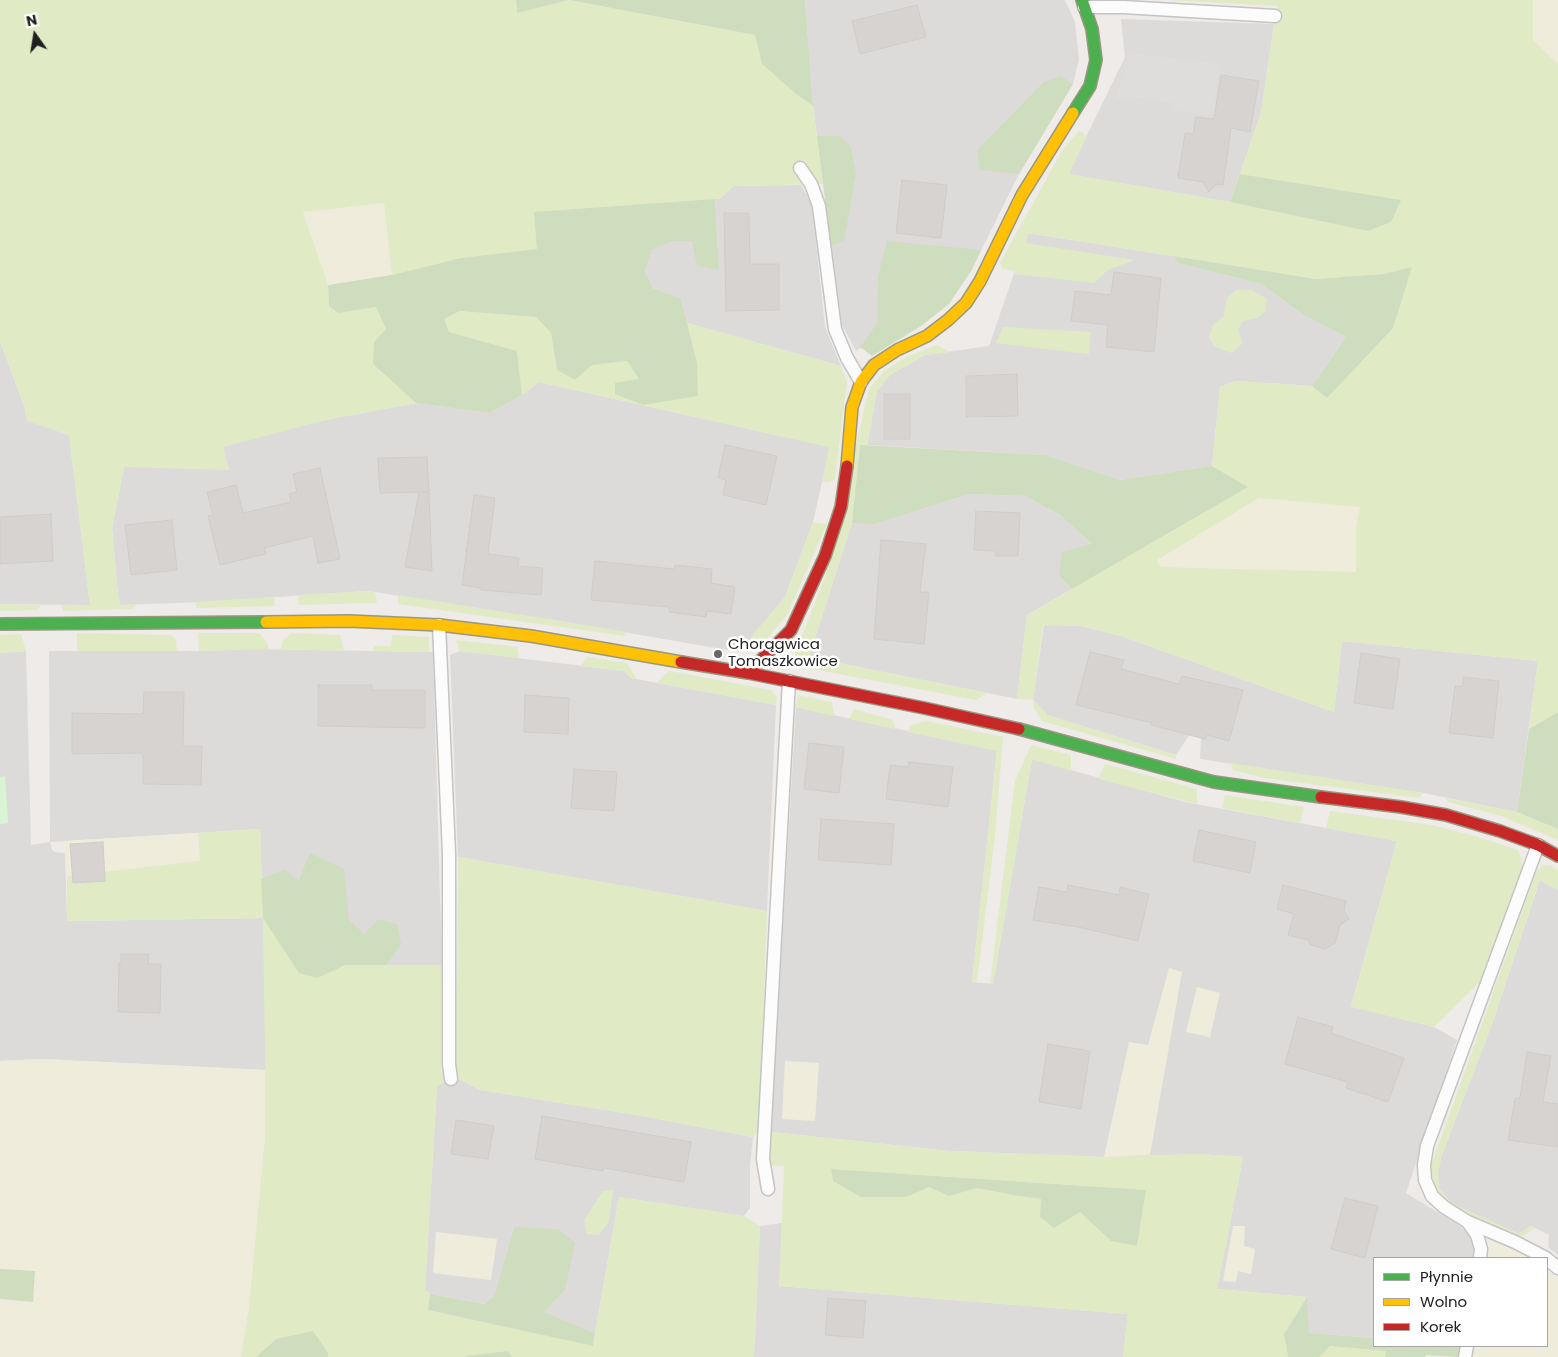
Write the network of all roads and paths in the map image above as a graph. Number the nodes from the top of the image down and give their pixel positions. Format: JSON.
{"nodes":[{"id":1,"x":1083,"y":4,"type":"edge"},
{"id":2,"x":1275,"y":16,"type":"dead end"},
{"id":3,"x":800,"y":168,"type":"dead end"},
{"id":4,"x":861,"y":382,"type":"junction"},
{"id":5,"x":0,"y":624,"type":"edge"},
{"id":6,"x":439,"y":625,"type":"junction"},
{"id":7,"x":748,"y":673,"type":"junction"},
{"id":8,"x":789,"y":681,"type":"junction"},
{"id":9,"x":1538,"y":845,"type":"junction"},
{"id":10,"x":1558,"y":856,"type":"edge"},
{"id":11,"x":451,"y":1079,"type":"dead end"},
{"id":12,"x":768,"y":1189,"type":"dead end"},
{"id":13,"x":1468,"y":1222,"type":"junction"},
{"id":14,"x":1480,"y":1257,"type":"edge"},
{"id":15,"x":1542,"y":1257,"type":"edge"}],
"edges":[{"from":1,"to":2,"type":"lane"},
{"from":1,"to":4,"type":"street"},
{"from":3,"to":4,"type":"lane"},
{"from":4,"to":7,"type":"street"},
{"from":5,"to":6,"type":"street"},
{"from":6,"to":7,"type":"street"},
{"from":6,"to":11,"type":"lane"},
{"from":7,"to":8,"type":"street"},
{"from":8,"to":9,"type":"street"},
{"from":8,"to":12,"type":"lane"},
{"from":9,"to":10,"type":"street"},
{"from":9,"to":13,"type":"lane"},
{"from":13,"to":14,"type":"lane"},
{"from":13,"to":15,"type":"lane"}]}
